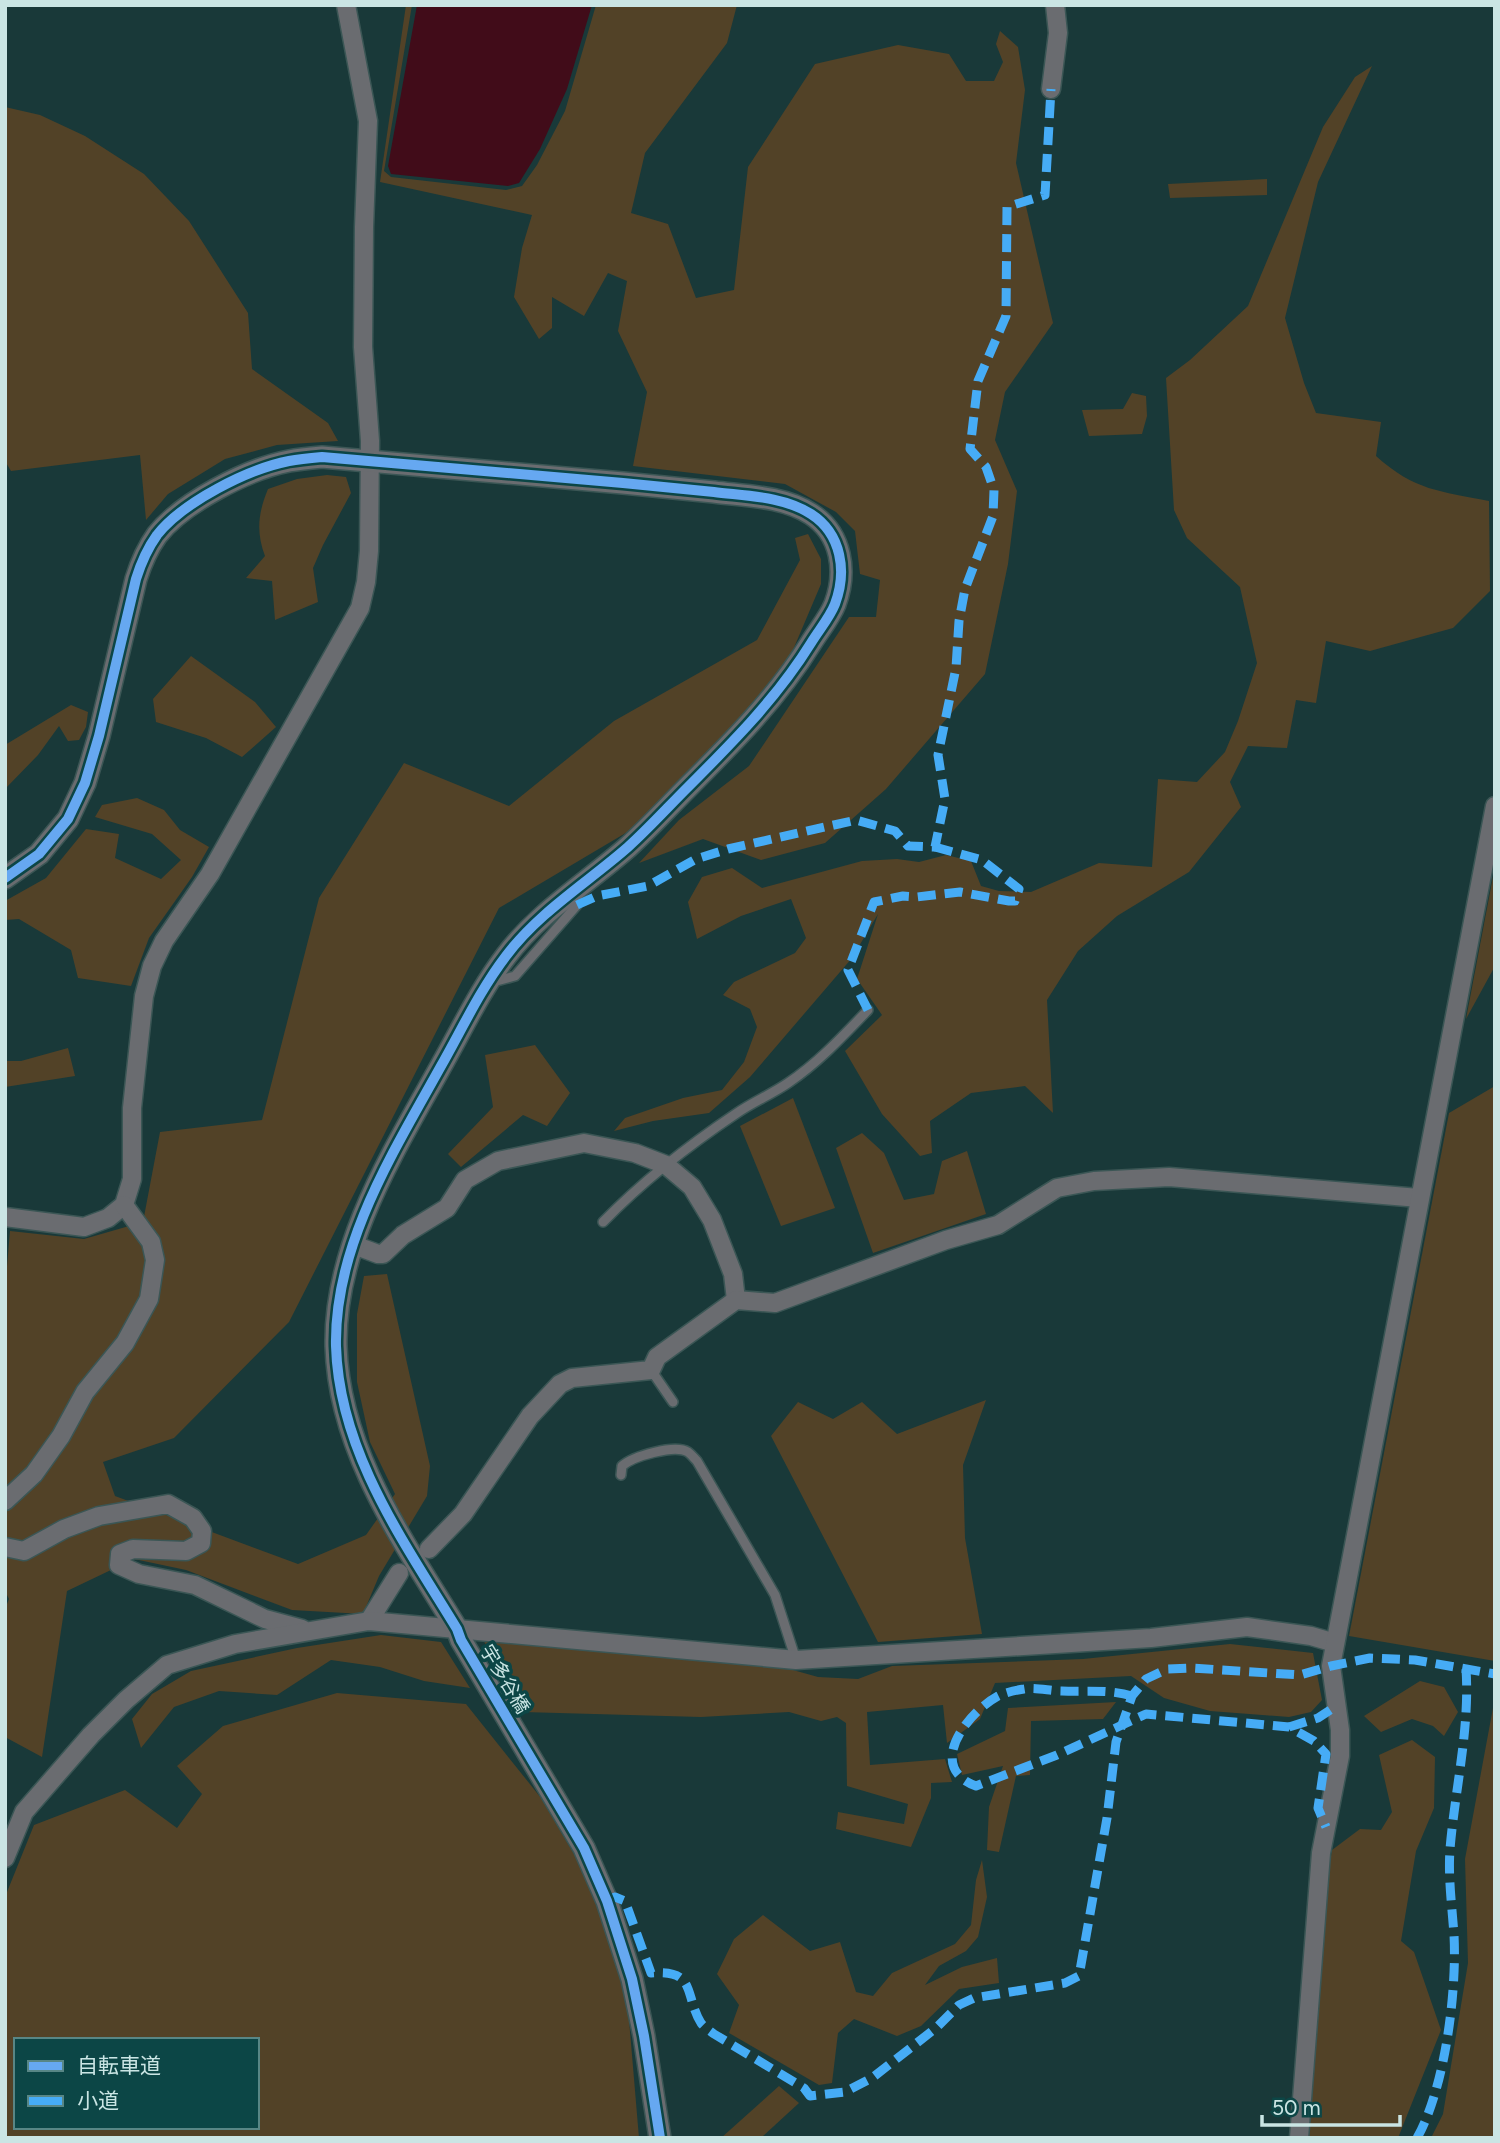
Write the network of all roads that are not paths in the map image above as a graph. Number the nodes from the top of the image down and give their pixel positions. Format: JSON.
{"nodes":[{"id":1,"x":346,"y":5,"type":"edge"},
{"id":2,"x":1055,"y":5,"type":"edge"},
{"id":3,"x":1051,"y":89,"type":"dead end"},
{"id":4,"x":369,"y":461,"type":"junction"},
{"id":5,"x":1495,"y":806,"type":"edge"},
{"id":6,"x":5,"y":878,"type":"edge"},
{"id":7,"x":577,"y":905,"type":"dead end"},
{"id":8,"x":487,"y":983,"type":"junction"},
{"id":9,"x":868,"y":1010,"type":"dead end"},
{"id":10,"x":666,"y":1165,"type":"junction"},
{"id":11,"x":1419,"y":1198,"type":"junction"},
{"id":12,"x":124,"y":1205,"type":"junction"},
{"id":13,"x":5,"y":1217,"type":"edge"},
{"id":14,"x":603,"y":1222,"type":"dead end"},
{"id":15,"x":354,"y":1245,"type":"junction"},
{"id":16,"x":736,"y":1300,"type":"junction"},
{"id":17,"x":651,"y":1370,"type":"junction"},
{"id":18,"x":673,"y":1402,"type":"dead end"},
{"id":19,"x":621,"y":1475,"type":"dead end"},
{"id":20,"x":5,"y":1501,"type":"edge"},
{"id":21,"x":5,"y":1547,"type":"edge"},
{"id":22,"x":429,"y":1549,"type":"dead end"},
{"id":23,"x":399,"y":1573,"type":"dead end"},
{"id":24,"x":369,"y":1621,"type":"junction"},
{"id":25,"x":309,"y":1631,"type":"junction"},
{"id":26,"x":459,"y":1634,"type":"junction"},
{"id":27,"x":1335,"y":1643,"type":"junction"},
{"id":28,"x":796,"y":1660,"type":"junction"},
{"id":29,"x":5,"y":1858,"type":"edge"},
{"id":30,"x":660,"y":2138,"type":"edge"},
{"id":31,"x":1299,"y":2138,"type":"edge"}],
"edges":[{"from":1,"to":4,"type":"street"},
{"from":2,"to":3,"type":"street"},
{"from":4,"to":6,"type":"street","name":"宇多谷橋"},
{"from":4,"to":8,"type":"street","name":"宇多谷橋"},
{"from":4,"to":12,"type":"street"},
{"from":5,"to":11,"type":"street"},
{"from":7,"to":8,"type":"lane"},
{"from":8,"to":15,"type":"street","name":"宇多谷橋"},
{"from":9,"to":10,"type":"lane"},
{"from":10,"to":14,"type":"lane"},
{"from":10,"to":15,"type":"street"},
{"from":10,"to":16,"type":"street"},
{"from":11,"to":16,"type":"street"},
{"from":11,"to":27,"type":"street"},
{"from":12,"to":13,"type":"street"},
{"from":12,"to":20,"type":"street"},
{"from":15,"to":26,"type":"street","name":"宇多谷橋"},
{"from":16,"to":17,"type":"street"},
{"from":17,"to":18,"type":"lane"},
{"from":17,"to":22,"type":"street"},
{"from":19,"to":28,"type":"lane"},
{"from":21,"to":25,"type":"street"},
{"from":23,"to":24,"type":"street"},
{"from":24,"to":25,"type":"street"},
{"from":24,"to":26,"type":"street"},
{"from":25,"to":29,"type":"street"},
{"from":26,"to":28,"type":"street"},
{"from":26,"to":30,"type":"street","name":"宇多谷橋"},
{"from":27,"to":28,"type":"street"},
{"from":27,"to":31,"type":"street"}]}
